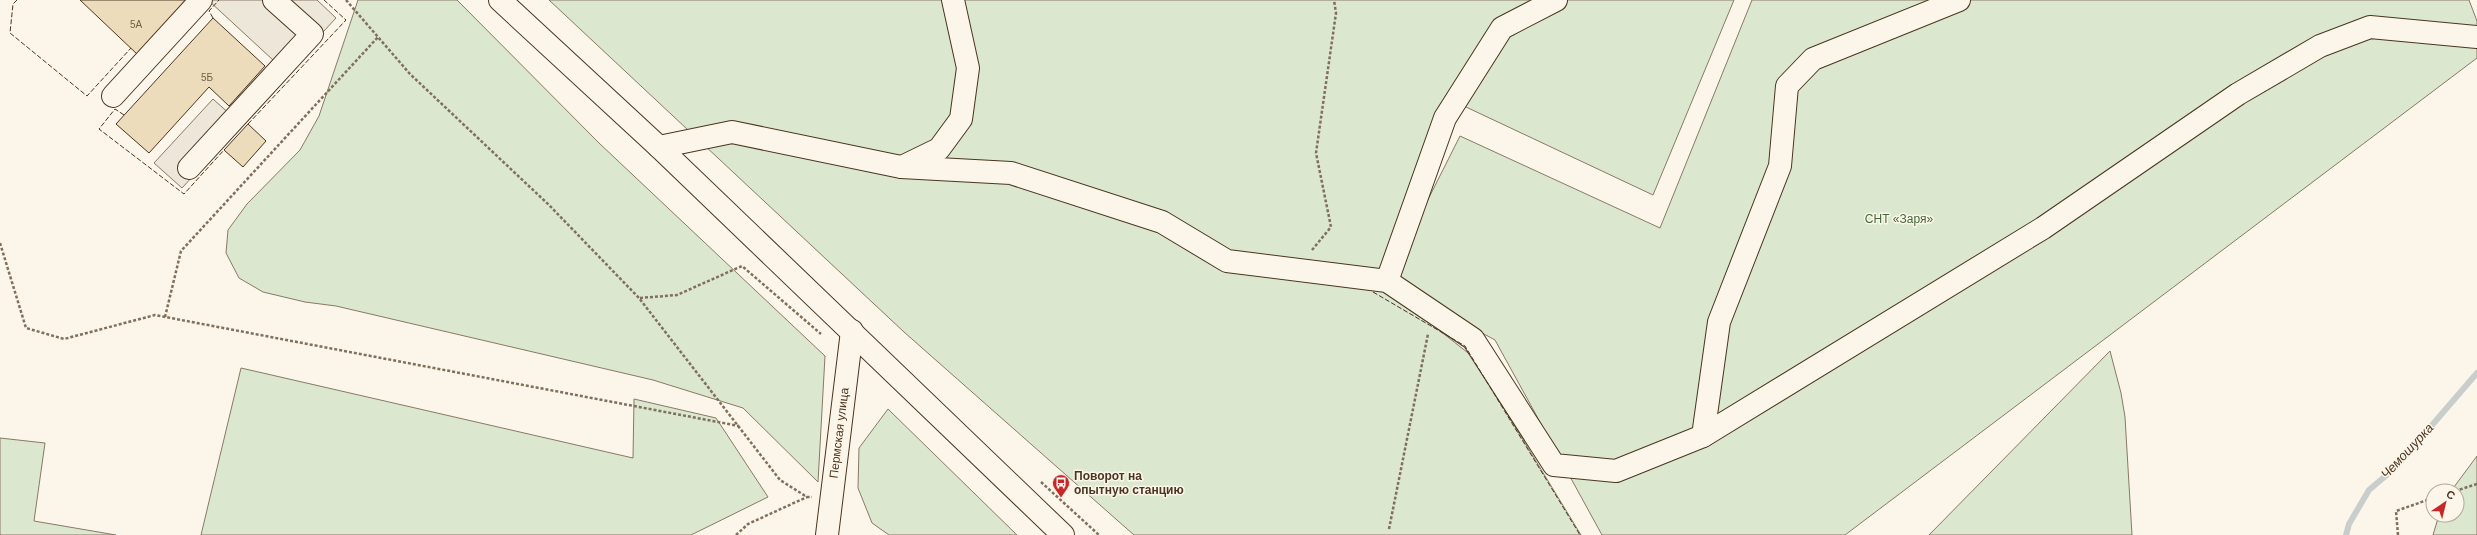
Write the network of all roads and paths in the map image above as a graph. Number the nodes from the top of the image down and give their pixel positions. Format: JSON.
{"nodes":[{"id":1,"x":201,"y":0,"type":"edge"},
{"id":2,"x":274,"y":0,"type":"edge"},
{"id":3,"x":346,"y":0,"type":"edge"},
{"id":4,"x":500,"y":0,"type":"edge"},
{"id":5,"x":953,"y":0,"type":"edge"},
{"id":6,"x":1334,"y":0,"type":"edge"},
{"id":7,"x":1556,"y":0,"type":"edge"},
{"id":8,"x":1959,"y":0,"type":"edge"},
{"id":9,"x":378,"y":37,"type":"junction"},
{"id":10,"x":2477,"y":37,"type":"edge"},
{"id":11,"x":113,"y":96,"type":"dead end"},
{"id":12,"x":659,"y":147,"type":"junction"},
{"id":13,"x":901,"y":167,"type":"junction"},
{"id":14,"x":189,"y":168,"type":"dead end"},
{"id":15,"x":0,"y":243,"type":"edge"},
{"id":16,"x":1295,"y":270,"type":"junction"},
{"id":17,"x":1387,"y":281,"type":"junction"},
{"id":18,"x":1434,"y":313,"type":"junction"},
{"id":19,"x":165,"y":317,"type":"junction"},
{"id":20,"x":852,"y":331,"type":"junction"},
{"id":21,"x":739,"y":426,"type":"junction"},
{"id":22,"x":1703,"y":436,"type":"junction"},
{"id":23,"x":2477,"y":484,"type":"edge"},
{"id":24,"x":2465,"y":488,"type":"edge"},
{"id":25,"x":832,"y":495,"type":"junction"},
{"id":26,"x":807,"y":497,"type":"junction"},
{"id":27,"x":2425,"y":501,"type":"edge"},
{"id":28,"x":1389,"y":529,"type":"dead end"},
{"id":29,"x":736,"y":535,"type":"edge"},
{"id":30,"x":827,"y":535,"type":"edge"},
{"id":31,"x":1063,"y":535,"type":"edge"},
{"id":32,"x":2398,"y":535,"type":"edge"}],
"edges":[{"from":1,"to":11,"type":"main road"},
{"from":2,"to":14,"type":"main road"},
{"from":3,"to":9,"type":"path"},
{"from":4,"to":12,"type":"main road"},
{"from":5,"to":13,"type":"main road"},
{"from":6,"to":16,"type":"path"},
{"from":7,"to":17,"type":"main road"},
{"from":8,"to":22,"type":"main road"},
{"from":9,"to":19,"type":"path"},
{"from":9,"to":21,"type":"path"},
{"from":10,"to":22,"type":"main road"},
{"from":12,"to":13,"type":"main road"},
{"from":12,"to":20,"type":"main road"},
{"from":13,"to":16,"type":"main road"},
{"from":15,"to":19,"type":"path"},
{"from":16,"to":17,"type":"main road"},
{"from":17,"to":18,"type":"main road"},
{"from":18,"to":22,"type":"main road"},
{"from":18,"to":28,"type":"path"},
{"from":19,"to":21,"type":"path"},
{"from":20,"to":25,"type":"main road","name":"Пермская улица"},
{"from":20,"to":31,"type":"main road"},
{"from":21,"to":26,"type":"path"},
{"from":23,"to":24,"type":"path"},
{"from":25,"to":26,"type":"path"},
{"from":25,"to":30,"type":"main road","name":"Пермская улица"},
{"from":26,"to":29,"type":"path"},
{"from":27,"to":32,"type":"path"}]}
